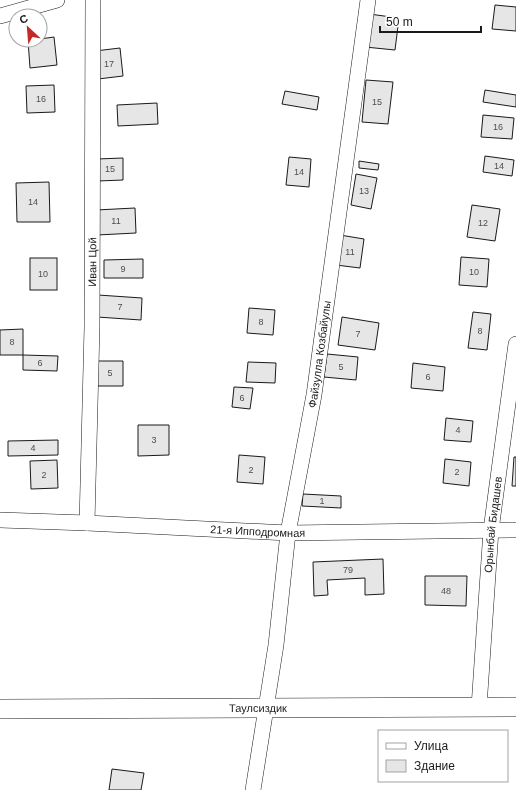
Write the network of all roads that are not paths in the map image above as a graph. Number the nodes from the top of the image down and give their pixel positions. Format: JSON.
{"nodes":[{"id":1,"x":57,"y":0,"type":"edge"},
{"id":2,"x":94,"y":0,"type":"edge"},
{"id":3,"x":368,"y":0,"type":"edge"},
{"id":4,"x":0,"y":16,"type":"edge"},
{"id":5,"x":516,"y":344,"type":"edge"},
{"id":6,"x":0,"y":520,"type":"edge"},
{"id":7,"x":87,"y":523,"type":"junction"},
{"id":8,"x":491,"y":530,"type":"junction"},
{"id":9,"x":516,"y":530,"type":"edge"},
{"id":10,"x":288,"y":533,"type":"junction"},
{"id":11,"x":479,"y":707,"type":"junction"},
{"id":12,"x":516,"y":707,"type":"edge"},
{"id":13,"x":266,"y":708,"type":"junction"},
{"id":14,"x":0,"y":709,"type":"edge"},
{"id":15,"x":253,"y":790,"type":"edge"}],
"edges":[{"from":1,"to":4,"type":"street"},
{"from":2,"to":7,"type":"street","name":"Иван Цой"},
{"from":3,"to":10,"type":"street","name":"Файзулла Козбайулы"},
{"from":5,"to":8,"type":"street","name":"Орынбай Бидашев"},
{"from":6,"to":7,"type":"street","name":"21-я Ипподромная"},
{"from":7,"to":10,"type":"street","name":"21-я Ипподромная"},
{"from":8,"to":9,"type":"street","name":"21-я Ипподромная"},
{"from":8,"to":10,"type":"street","name":"21-я Ипподромная"},
{"from":8,"to":11,"type":"street","name":"Орынбай Бидашев"},
{"from":10,"to":13,"type":"street","name":"Файзулла Козбайулы"},
{"from":11,"to":12,"type":"main road","name":"Таулсиздик"},
{"from":11,"to":13,"type":"main road","name":"Таулсиздик"},
{"from":13,"to":14,"type":"main road","name":"Таулсиздик"},
{"from":13,"to":15,"type":"street","name":"Файзулла Козбайулы"}]}
